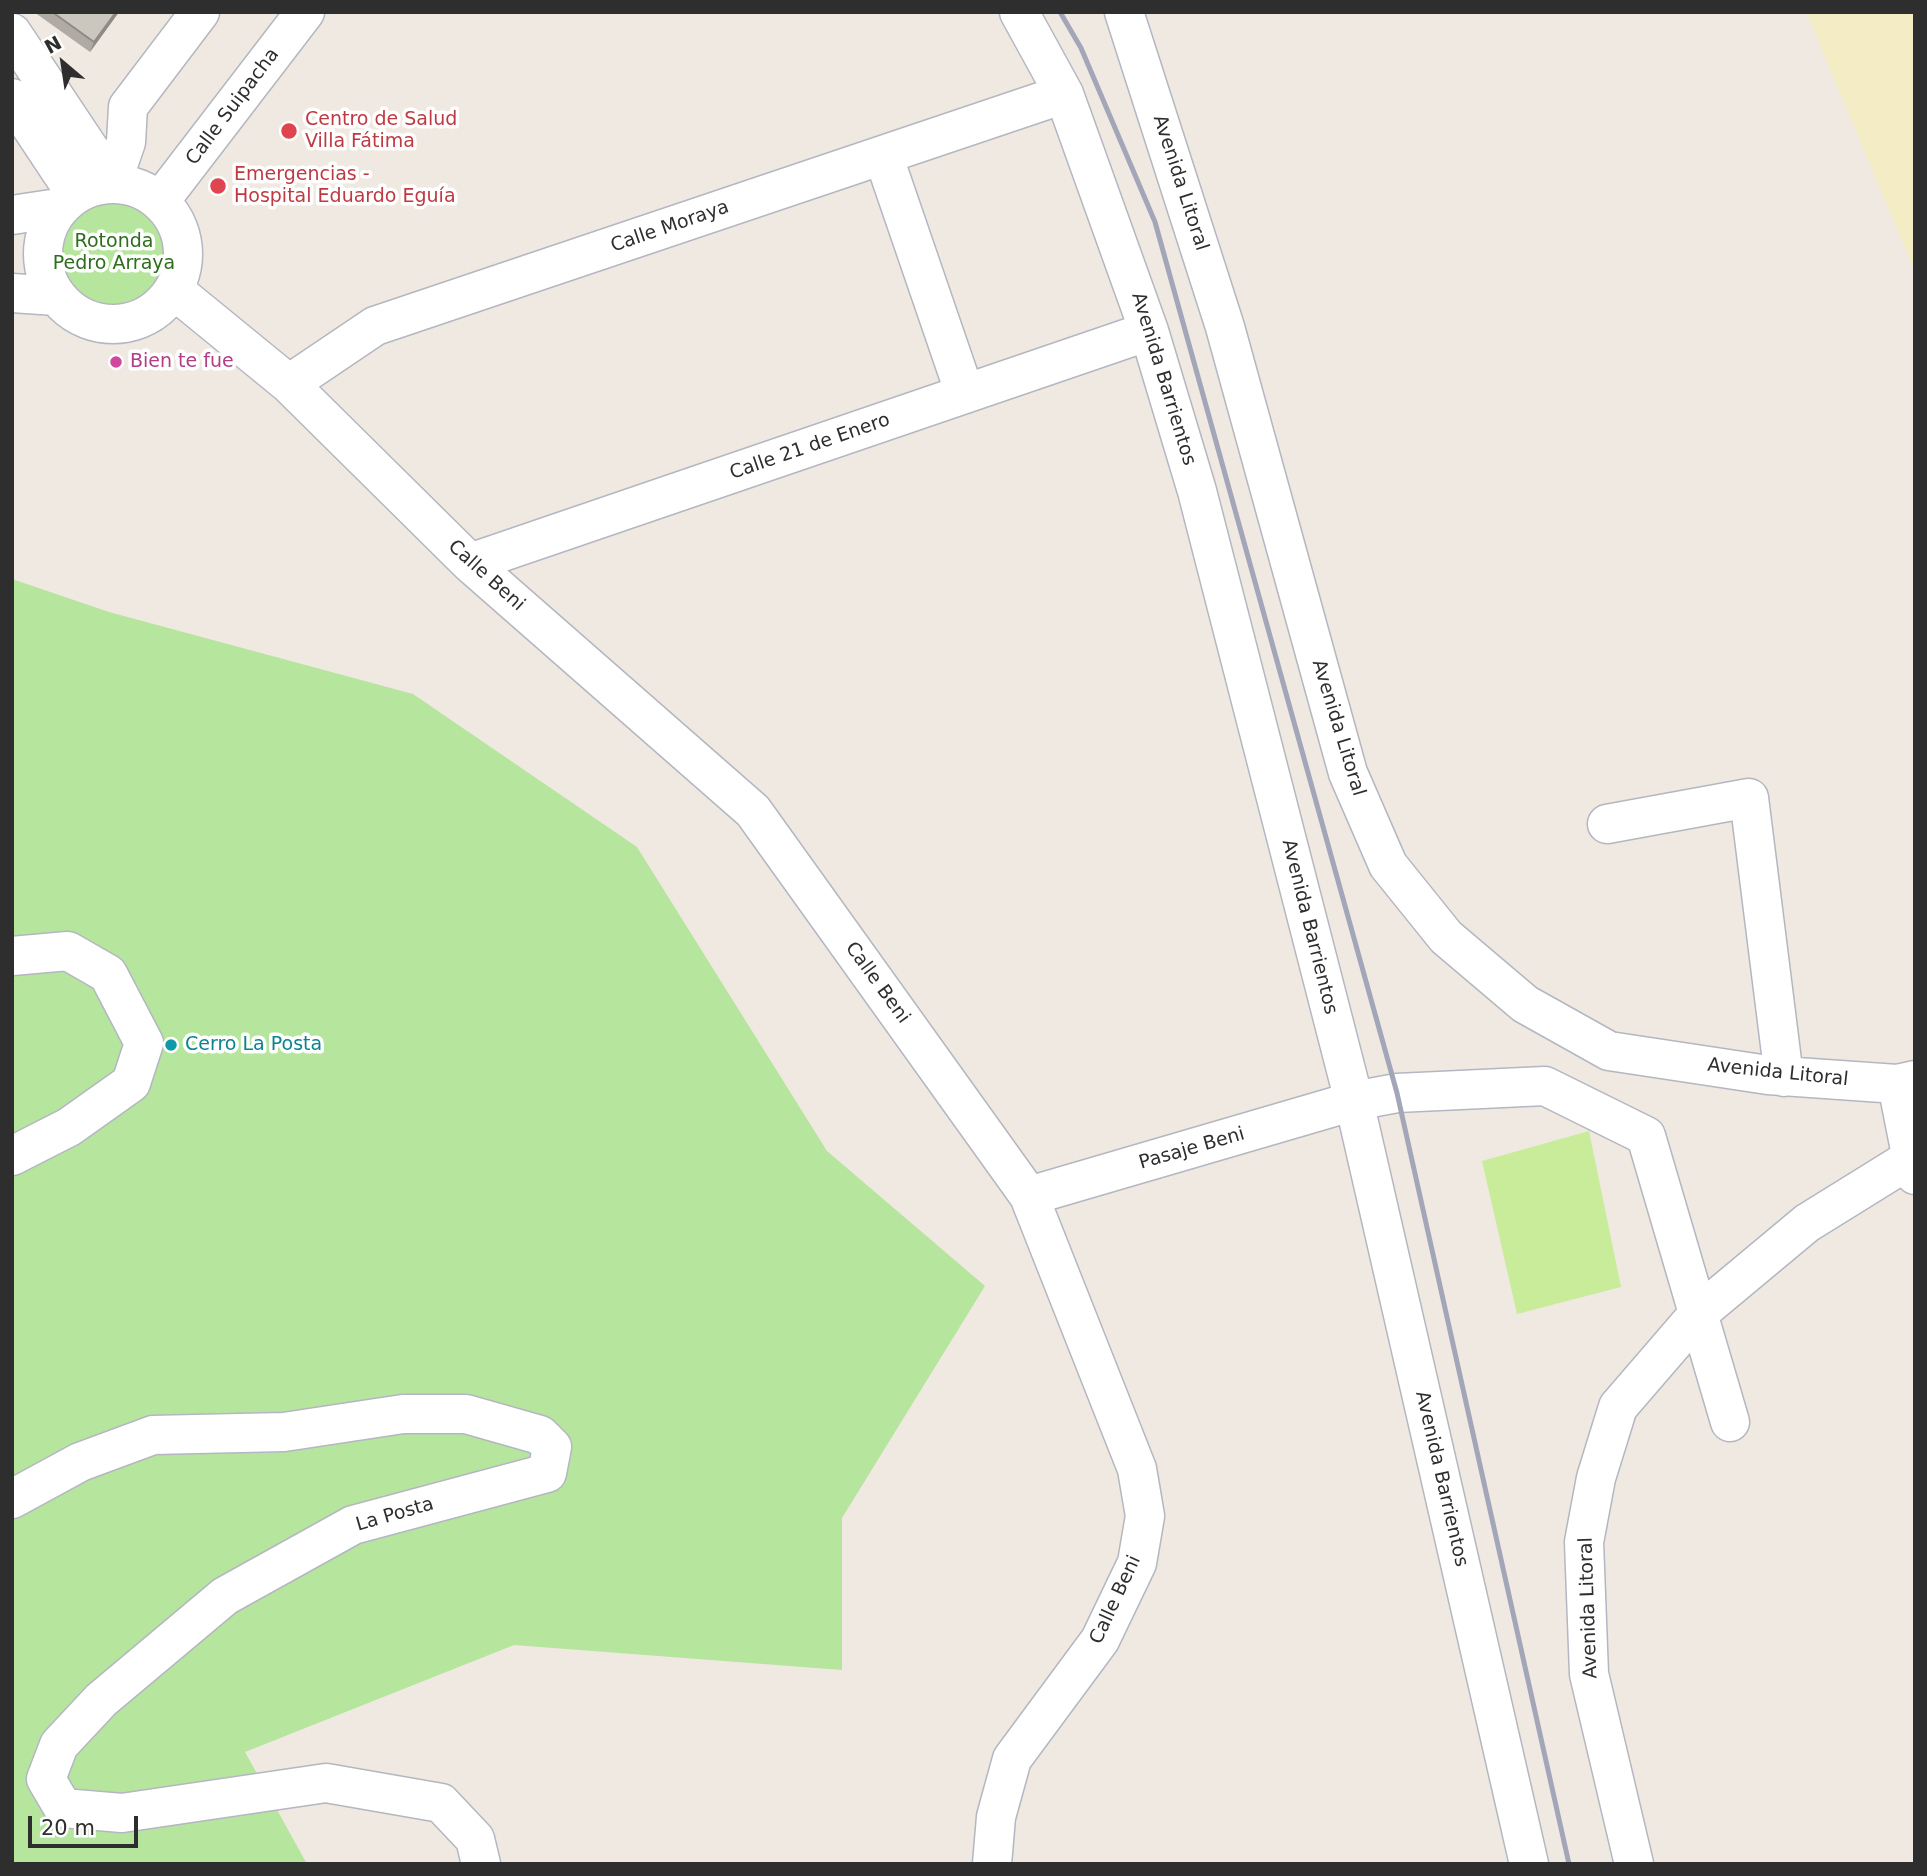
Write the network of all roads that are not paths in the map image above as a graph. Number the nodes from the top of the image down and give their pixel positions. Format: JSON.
{"nodes":[{"id":1,"x":200,"y":12,"type":"edge"},
{"id":2,"x":305,"y":12,"type":"edge"},
{"id":3,"x":1019,"y":12,"type":"edge"},
{"id":4,"x":1124,"y":12,"type":"edge"},
{"id":5,"x":12,"y":33,"type":"edge"},
{"id":6,"x":1064,"y":94,"type":"junction"},
{"id":7,"x":12,"y":98,"type":"edge"},
{"id":8,"x":883,"y":155,"type":"junction"},
{"id":9,"x":112,"y":183,"type":"junction"},
{"id":10,"x":67,"y":201,"type":"junction"},
{"id":11,"x":160,"y":201,"type":"junction"},
{"id":12,"x":12,"y":215,"type":"edge"},
{"id":13,"x":174,"y":290,"type":"junction"},
{"id":14,"x":12,"y":293,"type":"edge"},
{"id":15,"x":56,"y":296,"type":"junction"},
{"id":16,"x":1149,"y":331,"type":"junction"},
{"id":17,"x":289,"y":384,"type":"junction"},
{"id":18,"x":965,"y":394,"type":"junction"},
{"id":19,"x":470,"y":563,"type":"junction"},
{"id":20,"x":1607,"y":824,"type":"dead end"},
{"id":21,"x":12,"y":956,"type":"edge"},
{"id":22,"x":1784,"y":1077,"type":"junction"},
{"id":23,"x":1906,"y":1082,"type":"edge"},
{"id":24,"x":1354,"y":1101,"type":"junction"},
{"id":25,"x":12,"y":1156,"type":"edge"},
{"id":26,"x":1913,"y":1162,"type":"edge"},
{"id":27,"x":1029,"y":1196,"type":"junction"},
{"id":28,"x":1699,"y":1313,"type":"junction"},
{"id":29,"x":1730,"y":1422,"type":"dead end"},
{"id":30,"x":12,"y":1499,"type":"edge"},
{"id":31,"x":481,"y":1864,"type":"edge"},
{"id":32,"x":992,"y":1864,"type":"edge"},
{"id":33,"x":1529,"y":1864,"type":"edge"},
{"id":34,"x":1634,"y":1864,"type":"edge"}],
"edges":[{"from":1,"to":9,"type":"street"},
{"from":2,"to":11,"type":"street","name":"Calle Suipacha"},
{"from":3,"to":6,"type":"street","name":"Avenida Barrientos"},
{"from":4,"to":22,"type":"street","name":"Avenida Litoral"},
{"from":5,"to":9,"type":"street"},
{"from":6,"to":8,"type":"street","name":"Calle Moraya"},
{"from":6,"to":16,"type":"street","name":"Avenida Barrientos"},
{"from":7,"to":10,"type":"street"},
{"from":8,"to":17,"type":"street","name":"Calle Moraya"},
{"from":8,"to":18,"type":"street"},
{"from":9,"to":10,"type":"street"},
{"from":9,"to":11,"type":"street"},
{"from":10,"to":12,"type":"street"},
{"from":10,"to":15,"type":"street"},
{"from":11,"to":13,"type":"street"},
{"from":13,"to":15,"type":"street"},
{"from":13,"to":17,"type":"street","name":"Calle Beni"},
{"from":14,"to":15,"type":"street"},
{"from":16,"to":18,"type":"street","name":"Calle 21 de Enero"},
{"from":16,"to":24,"type":"street","name":"Avenida Barrientos"},
{"from":17,"to":19,"type":"street","name":"Calle Beni"},
{"from":18,"to":19,"type":"street","name":"Calle 21 de Enero"},
{"from":19,"to":27,"type":"street","name":"Calle Beni"},
{"from":20,"to":22,"type":"street"},
{"from":21,"to":25,"type":"street"},
{"from":22,"to":23,"type":"street","name":"Avenida Litoral"},
{"from":23,"to":26,"type":"street"},
{"from":24,"to":27,"type":"street","name":"Pasaje Beni"},
{"from":24,"to":28,"type":"street","name":"Pasaje Beni"},
{"from":24,"to":33,"type":"street","name":"Avenida Barrientos"},
{"from":26,"to":28,"type":"street","name":"Avenida Litoral"},
{"from":27,"to":32,"type":"street","name":"Calle Beni"},
{"from":28,"to":29,"type":"street","name":"Pasaje Beni"},
{"from":28,"to":34,"type":"street","name":"Avenida Litoral"},
{"from":30,"to":31,"type":"street","name":"La Posta"}]}
